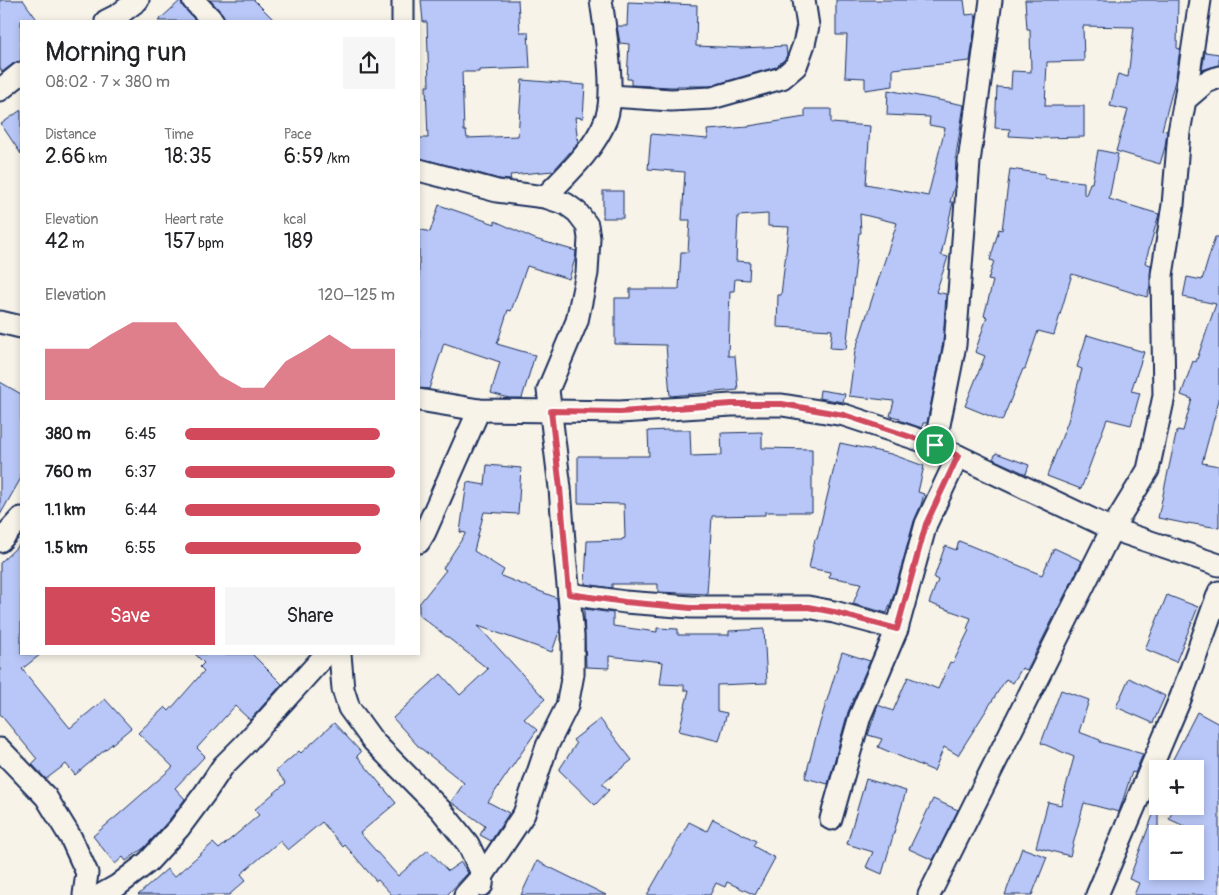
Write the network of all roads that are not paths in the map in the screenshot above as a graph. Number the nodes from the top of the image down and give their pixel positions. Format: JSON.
{"nodes":[{"id":1,"x":138,"y":0,"type":"edge"},
{"id":2,"x":193,"y":0,"type":"edge"},
{"id":3,"x":403,"y":0,"type":"edge"},
{"id":4,"x":601,"y":0,"type":"edge"},
{"id":5,"x":804,"y":0,"type":"edge"},
{"id":6,"x":991,"y":0,"type":"edge"},
{"id":7,"x":1200,"y":0,"type":"edge"},
{"id":8,"x":108,"y":20,"type":"edge"},
{"id":9,"x":212,"y":20,"type":"edge"},
{"id":10,"x":403,"y":20,"type":"edge"},
{"id":11,"x":20,"y":74,"type":"edge"},
{"id":12,"x":1219,"y":77,"type":"edge"},
{"id":13,"x":0,"y":90,"type":"edge"},
{"id":14,"x":611,"y":96,"type":"junction"},
{"id":15,"x":1185,"y":100,"type":"junction"},
{"id":16,"x":420,"y":170,"type":"edge"},
{"id":17,"x":545,"y":197,"type":"junction"},
{"id":18,"x":0,"y":322,"type":"edge"},
{"id":19,"x":20,"y":327,"type":"edge"},
{"id":20,"x":420,"y":400,"type":"edge"},
{"id":21,"x":479,"y":410,"type":"junction"},
{"id":22,"x":551,"y":411,"type":"junction"},
{"id":23,"x":935,"y":445,"type":"junction"},
{"id":24,"x":958,"y":456,"type":"junction"},
{"id":25,"x":20,"y":519,"type":"edge"},
{"id":26,"x":1112,"y":528,"type":"junction"},
{"id":27,"x":420,"y":540,"type":"edge"},
{"id":28,"x":0,"y":541,"type":"edge"},
{"id":29,"x":1219,"y":564,"type":"edge"},
{"id":30,"x":1219,"y":592,"type":"edge"},
{"id":31,"x":569,"y":594,"type":"junction"},
{"id":32,"x":897,"y":629,"type":"junction"},
{"id":33,"x":316,"y":658,"type":"edge"},
{"id":34,"x":341,"y":664,"type":"edge"},
{"id":35,"x":0,"y":749,"type":"edge"},
{"id":36,"x":832,"y":819,"type":"dead end"},
{"id":37,"x":87,"y":873,"type":"junction"},
{"id":38,"x":482,"y":885,"type":"edge"},
{"id":39,"x":109,"y":891,"type":"edge"},
{"id":40,"x":84,"y":895,"type":"edge"},
{"id":41,"x":465,"y":895,"type":"edge"},
{"id":42,"x":929,"y":895,"type":"edge"},
{"id":43,"x":1097,"y":895,"type":"edge"}],
"edges":[{"from":1,"to":8,"type":"street"},
{"from":2,"to":9,"type":"street"},
{"from":3,"to":10,"type":"street"},
{"from":4,"to":14,"type":"street"},
{"from":5,"to":14,"type":"street"},
{"from":6,"to":23,"type":"street"},
{"from":7,"to":15,"type":"street"},
{"from":11,"to":13,"type":"street"},
{"from":12,"to":15,"type":"street"},
{"from":14,"to":17,"type":"street"},
{"from":15,"to":26,"type":"street"},
{"from":16,"to":17,"type":"street"},
{"from":17,"to":22,"type":"street"},
{"from":18,"to":19,"type":"street"},
{"from":20,"to":21,"type":"street"},
{"from":21,"to":22,"type":"street"},
{"from":21,"to":27,"type":"street"},
{"from":22,"to":23,"type":"street"},
{"from":22,"to":31,"type":"street"},
{"from":23,"to":24,"type":"street"},
{"from":24,"to":26,"type":"street"},
{"from":24,"to":32,"type":"street"},
{"from":25,"to":28,"type":"street"},
{"from":26,"to":29,"type":"street"},
{"from":26,"to":42,"type":"street"},
{"from":30,"to":43,"type":"street"},
{"from":31,"to":32,"type":"street"},
{"from":31,"to":38,"type":"street"},
{"from":32,"to":36,"type":"street"},
{"from":33,"to":34,"type":"street"},
{"from":33,"to":39,"type":"street"},
{"from":34,"to":38,"type":"street"},
{"from":35,"to":37,"type":"street"},
{"from":37,"to":39,"type":"street"},
{"from":37,"to":40,"type":"street"},
{"from":38,"to":41,"type":"street"}]}
